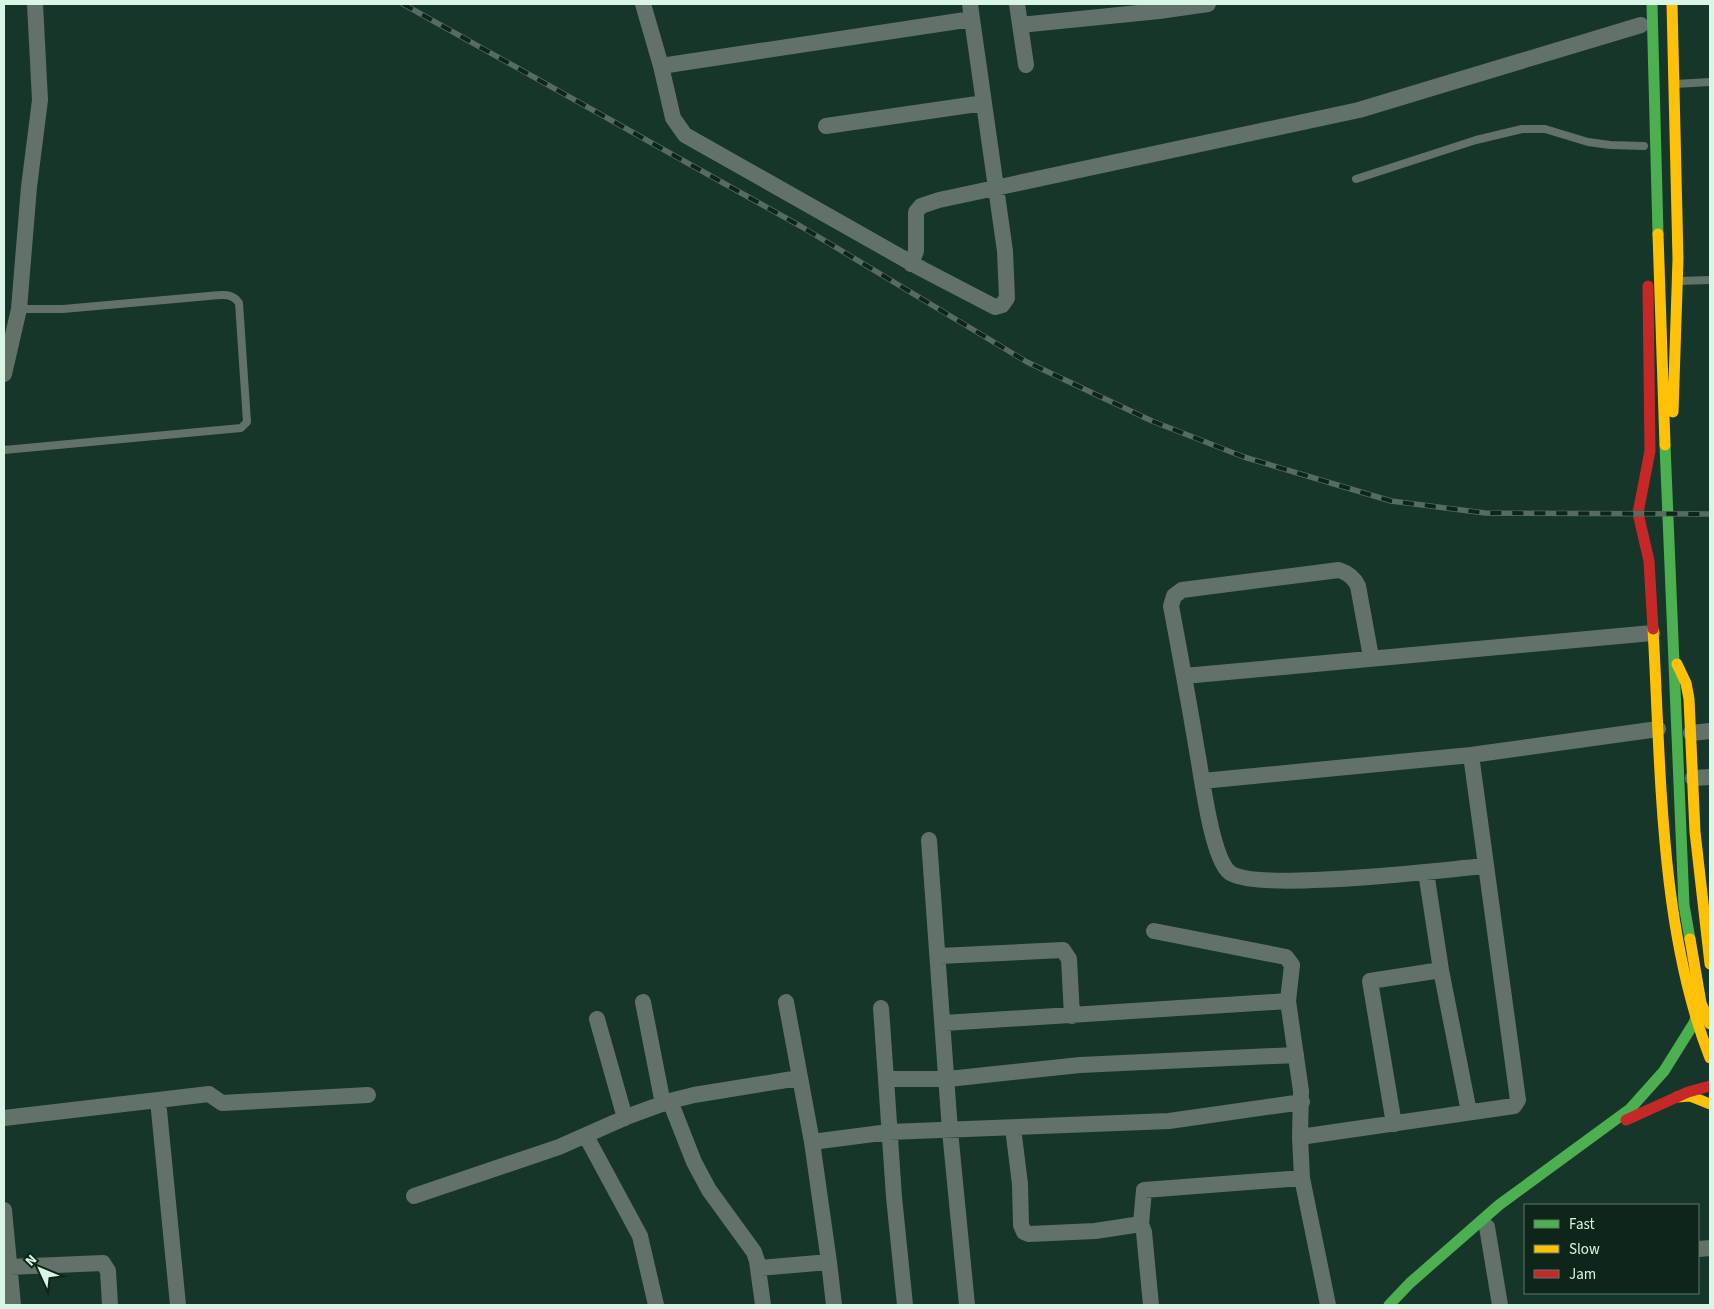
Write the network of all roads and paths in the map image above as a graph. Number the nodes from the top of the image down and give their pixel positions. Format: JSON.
{"nodes":[{"id":1,"x":35,"y":4,"type":"edge"},
{"id":2,"x":643,"y":4,"type":"edge"},
{"id":3,"x":1017,"y":4,"type":"edge"},
{"id":4,"x":1208,"y":4,"type":"edge"},
{"id":5,"x":1641,"y":4,"type":"edge"},
{"id":6,"x":1652,"y":4,"type":"edge"},
{"id":7,"x":1672,"y":4,"type":"edge"},
{"id":8,"x":971,"y":11,"type":"edge"},
{"id":9,"x":1020,"y":25,"type":"junction"},
{"id":10,"x":1641,"y":25,"type":"junction"},
{"id":11,"x":1026,"y":65,"type":"dead end"},
{"id":12,"x":661,"y":66,"type":"junction"},
{"id":13,"x":1710,"y":82,"type":"edge"},
{"id":14,"x":1673,"y":84,"type":"junction"},
{"id":15,"x":984,"y":103,"type":"junction"},
{"id":16,"x":826,"y":126,"type":"dead end"},
{"id":17,"x":1644,"y":141,"type":"joint"},
{"id":18,"x":1356,"y":179,"type":"dead end"},
{"id":19,"x":995,"y":190,"type":"junction"},
{"id":20,"x":1645,"y":193,"type":"dead end"},
{"id":21,"x":911,"y":264,"type":"junction"},
{"id":22,"x":1710,"y":280,"type":"edge"},
{"id":23,"x":1679,"y":281,"type":"junction"},
{"id":24,"x":19,"y":309,"type":"junction"},
{"id":25,"x":4,"y":374,"type":"edge"},
{"id":26,"x":4,"y":450,"type":"edge"},
{"id":27,"x":1650,"y":451,"type":"junction"},
{"id":28,"x":1653,"y":635,"type":"junction"},
{"id":29,"x":1371,"y":658,"type":"junction"},
{"id":30,"x":1184,"y":676,"type":"junction"},
{"id":31,"x":1658,"y":729,"type":"junction"},
{"id":32,"x":1710,"y":731,"type":"edge"},
{"id":33,"x":1691,"y":733,"type":"junction"},
{"id":34,"x":1471,"y":755,"type":"junction"},
{"id":35,"x":1710,"y":777,"type":"edge"},
{"id":36,"x":1693,"y":778,"type":"junction"},
{"id":37,"x":1202,"y":781,"type":"junction"},
{"id":38,"x":929,"y":840,"type":"dead end"},
{"id":39,"x":1486,"y":866,"type":"junction"},
{"id":40,"x":1426,"y":872,"type":"junction"},
{"id":41,"x":1154,"y":931,"type":"dead end"},
{"id":42,"x":939,"y":956,"type":"junction"},
{"id":43,"x":1710,"y":964,"type":"edge"},
{"id":44,"x":1441,"y":970,"type":"junction"},
{"id":45,"x":1288,"y":1001,"type":"junction"},
{"id":46,"x":643,"y":1002,"type":"dead end"},
{"id":47,"x":786,"y":1002,"type":"dead end"},
{"id":48,"x":1701,"y":1003,"type":"junction"},
{"id":49,"x":881,"y":1008,"type":"dead end"},
{"id":50,"x":1072,"y":1016,"type":"junction"},
{"id":51,"x":596,"y":1019,"type":"dead end"},
{"id":52,"x":944,"y":1023,"type":"junction"},
{"id":53,"x":1710,"y":1024,"type":"edge"},
{"id":54,"x":1705,"y":1048,"type":"edge"},
{"id":55,"x":1296,"y":1054,"type":"junction"},
{"id":56,"x":1710,"y":1058,"type":"edge"},
{"id":57,"x":1682,"y":1064,"type":"dead end"},
{"id":58,"x":798,"y":1078,"type":"junction"},
{"id":59,"x":886,"y":1079,"type":"junction"},
{"id":60,"x":948,"y":1079,"type":"junction"},
{"id":61,"x":1710,"y":1086,"type":"edge"},
{"id":62,"x":368,"y":1095,"type":"dead end"},
{"id":63,"x":158,"y":1100,"type":"junction"},
{"id":64,"x":1302,"y":1102,"type":"junction"},
{"id":65,"x":666,"y":1103,"type":"junction"},
{"id":66,"x":1710,"y":1104,"type":"edge"},
{"id":67,"x":1630,"y":1109,"type":"junction"},
{"id":68,"x":1469,"y":1112,"type":"junction"},
{"id":69,"x":4,"y":1118,"type":"edge"},
{"id":70,"x":625,"y":1118,"type":"junction"},
{"id":71,"x":1394,"y":1124,"type":"junction"},
{"id":72,"x":1013,"y":1128,"type":"junction"},
{"id":73,"x":950,"y":1131,"type":"junction"},
{"id":74,"x":889,"y":1132,"type":"junction"},
{"id":75,"x":586,"y":1136,"type":"junction"},
{"id":76,"x":1300,"y":1138,"type":"junction"},
{"id":77,"x":812,"y":1142,"type":"junction"},
{"id":78,"x":1302,"y":1178,"type":"junction"},
{"id":79,"x":414,"y":1196,"type":"dead end"},
{"id":80,"x":4,"y":1210,"type":"edge"},
{"id":81,"x":1141,"y":1224,"type":"junction"},
{"id":82,"x":1487,"y":1227,"type":"junction"},
{"id":83,"x":828,"y":1262,"type":"junction"},
{"id":84,"x":9,"y":1267,"type":"junction"},
{"id":85,"x":758,"y":1268,"type":"junction"},
{"id":86,"x":13,"y":1305,"type":"edge"},
{"id":87,"x":110,"y":1305,"type":"edge"},
{"id":88,"x":178,"y":1305,"type":"edge"},
{"id":89,"x":656,"y":1305,"type":"edge"},
{"id":90,"x":763,"y":1305,"type":"edge"},
{"id":91,"x":834,"y":1305,"type":"edge"},
{"id":92,"x":905,"y":1305,"type":"edge"},
{"id":93,"x":967,"y":1305,"type":"edge"},
{"id":94,"x":1151,"y":1305,"type":"edge"},
{"id":95,"x":1328,"y":1305,"type":"edge"},
{"id":96,"x":1376,"y":1305,"type":"edge"},
{"id":97,"x":1389,"y":1305,"type":"edge"},
{"id":98,"x":1405,"y":1305,"type":"edge"},
{"id":99,"x":1500,"y":1305,"type":"edge"}],
"edges":[{"from":1,"to":24,"type":"street"},
{"from":2,"to":12,"type":"street"},
{"from":3,"to":9,"type":"street"},
{"from":4,"to":9,"type":"street"},
{"from":5,"to":10,"type":"street"},
{"from":6,"to":48,"type":"street"},
{"from":7,"to":14,"type":"street"},
{"from":8,"to":12,"type":"street"},
{"from":8,"to":15,"type":"street"},
{"from":9,"to":11,"type":"street"},
{"from":10,"to":17,"type":"street"},
{"from":10,"to":19,"type":"street"},
{"from":12,"to":21,"type":"street"},
{"from":13,"to":14,"type":"lane"},
{"from":14,"to":23,"type":"street"},
{"from":15,"to":16,"type":"street"},
{"from":15,"to":19,"type":"street"},
{"from":17,"to":18,"type":"lane"},
{"from":19,"to":21,"type":"street"},
{"from":19,"to":21,"type":"street"},
{"from":20,"to":27,"type":"street"},
{"from":22,"to":23,"type":"lane"},
{"from":23,"to":27,"type":"street"},
{"from":24,"to":25,"type":"street"},
{"from":24,"to":26,"type":"lane"},
{"from":27,"to":28,"type":"street"},
{"from":28,"to":29,"type":"street"},
{"from":28,"to":31,"type":"street"},
{"from":28,"to":33,"type":"street"},
{"from":29,"to":30,"type":"street"},
{"from":29,"to":30,"type":"street"},
{"from":30,"to":37,"type":"street"},
{"from":31,"to":34,"type":"street"},
{"from":31,"to":54,"type":"street"},
{"from":32,"to":33,"type":"street"},
{"from":33,"to":36,"type":"street"},
{"from":34,"to":37,"type":"street"},
{"from":34,"to":39,"type":"street"},
{"from":35,"to":36,"type":"street"},
{"from":36,"to":43,"type":"street"},
{"from":37,"to":40,"type":"street"},
{"from":38,"to":42,"type":"street"},
{"from":39,"to":40,"type":"street"},
{"from":39,"to":68,"type":"street"},
{"from":40,"to":44,"type":"street"},
{"from":41,"to":45,"type":"street"},
{"from":42,"to":50,"type":"street"},
{"from":42,"to":52,"type":"street"},
{"from":44,"to":68,"type":"street"},
{"from":44,"to":71,"type":"street"},
{"from":45,"to":50,"type":"street"},
{"from":45,"to":55,"type":"street"},
{"from":46,"to":65,"type":"street"},
{"from":47,"to":58,"type":"street"},
{"from":48,"to":53,"type":"street"},
{"from":48,"to":67,"type":"street"},
{"from":49,"to":59,"type":"street"},
{"from":50,"to":52,"type":"street"},
{"from":51,"to":70,"type":"street"},
{"from":52,"to":60,"type":"street"},
{"from":54,"to":56,"type":"street"},
{"from":55,"to":60,"type":"street"},
{"from":55,"to":64,"type":"street"},
{"from":57,"to":96,"type":"street"},
{"from":58,"to":65,"type":"street"},
{"from":58,"to":77,"type":"street"},
{"from":59,"to":60,"type":"street"},
{"from":59,"to":74,"type":"street"},
{"from":60,"to":73,"type":"street"},
{"from":61,"to":82,"type":"street"},
{"from":62,"to":63,"type":"street"},
{"from":63,"to":69,"type":"street"},
{"from":63,"to":88,"type":"street"},
{"from":64,"to":72,"type":"street"},
{"from":64,"to":76,"type":"street"},
{"from":65,"to":70,"type":"street"},
{"from":65,"to":85,"type":"street"},
{"from":66,"to":67,"type":"street"},
{"from":67,"to":97,"type":"street"},
{"from":68,"to":71,"type":"street"},
{"from":70,"to":75,"type":"street"},
{"from":71,"to":76,"type":"street"},
{"from":72,"to":73,"type":"street"},
{"from":72,"to":81,"type":"street"},
{"from":73,"to":74,"type":"street"},
{"from":73,"to":93,"type":"street"},
{"from":74,"to":77,"type":"street"},
{"from":74,"to":92,"type":"street"},
{"from":75,"to":79,"type":"street"},
{"from":75,"to":89,"type":"street"},
{"from":76,"to":78,"type":"street"},
{"from":77,"to":83,"type":"street"},
{"from":78,"to":81,"type":"street"},
{"from":78,"to":95,"type":"street"},
{"from":80,"to":84,"type":"street"},
{"from":81,"to":94,"type":"street"},
{"from":82,"to":98,"type":"street"},
{"from":82,"to":99,"type":"street"},
{"from":83,"to":85,"type":"street"},
{"from":83,"to":91,"type":"street"},
{"from":84,"to":86,"type":"street"},
{"from":84,"to":87,"type":"street"},
{"from":85,"to":90,"type":"street"}]}
